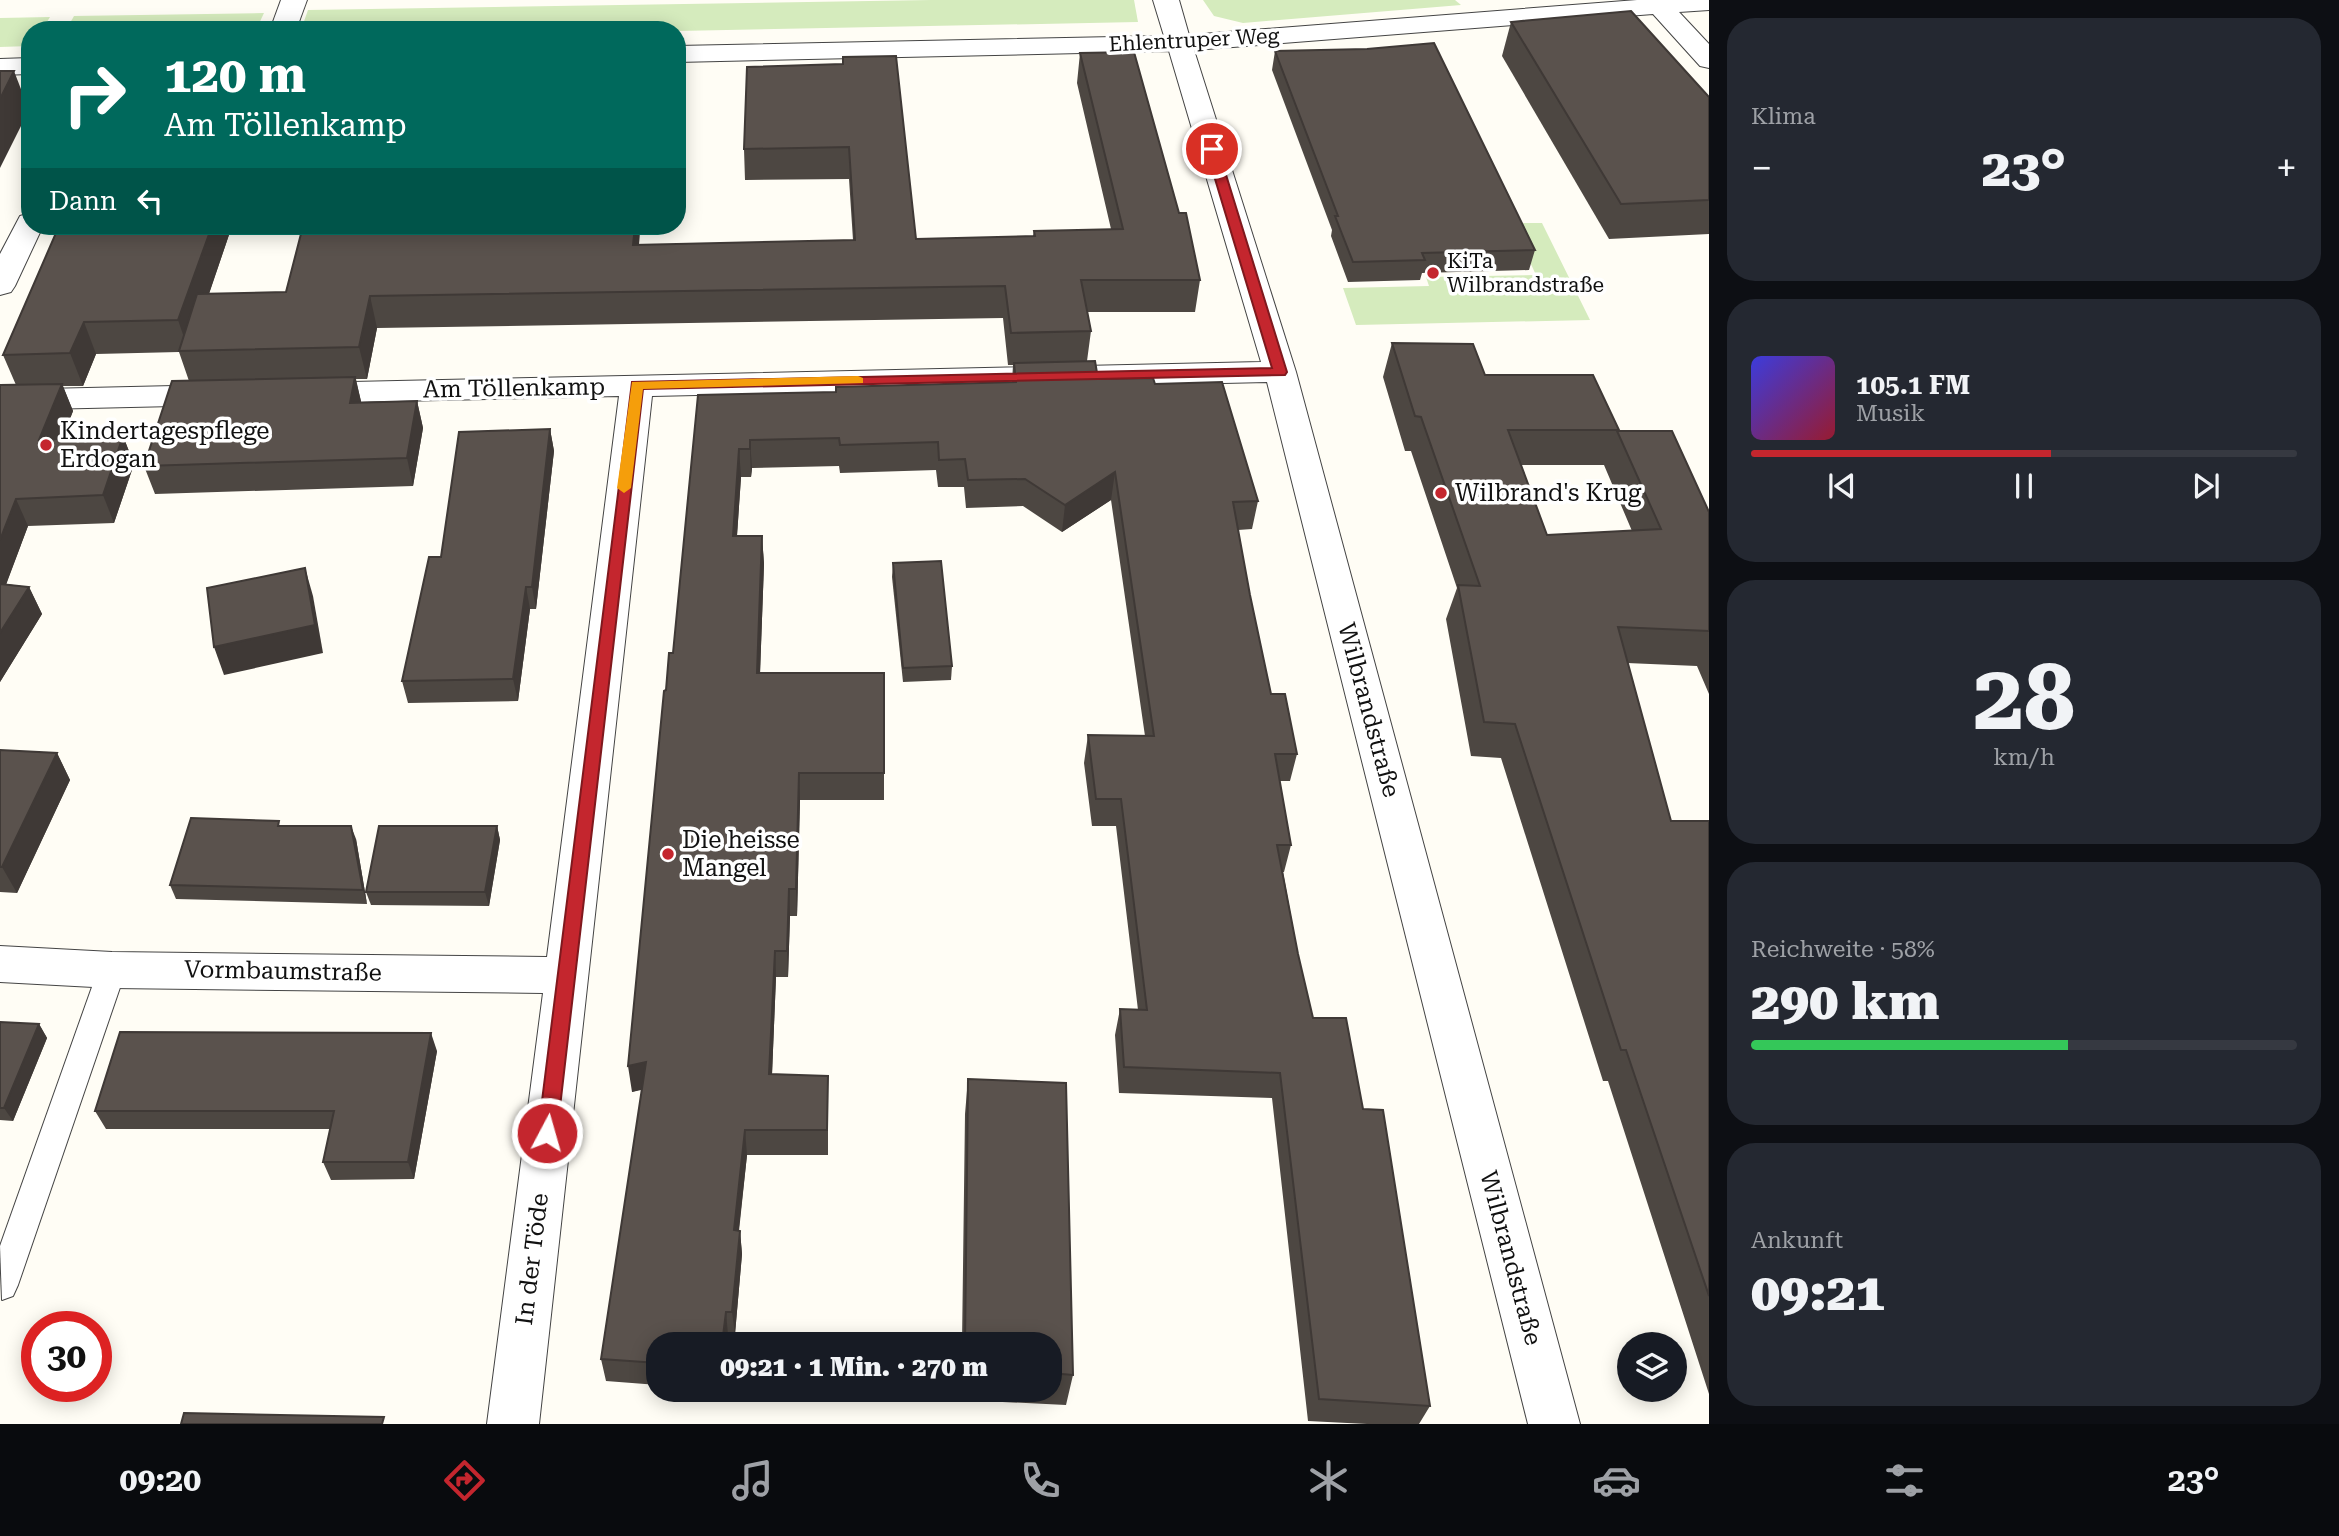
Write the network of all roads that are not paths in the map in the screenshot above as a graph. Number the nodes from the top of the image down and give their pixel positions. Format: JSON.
{"nodes":[{"id":1,"x":293,"y":0,"type":"edge"},
{"id":2,"x":1167,"y":0,"type":"edge"},
{"id":3,"x":1709,"y":1,"type":"edge"},
{"id":4,"x":1660,"y":6,"type":"junction"},
{"id":5,"x":286,"y":21,"type":"edge"},
{"id":6,"x":1180,"y":43,"type":"junction"},
{"id":7,"x":686,"y":54,"type":"edge"},
{"id":8,"x":1709,"y":60,"type":"edge"},
{"id":9,"x":21,"y":66,"type":"edge"},
{"id":10,"x":0,"y":67,"type":"edge"},
{"id":11,"x":24,"y":235,"type":"edge"},
{"id":12,"x":0,"y":286,"type":"edge"},
{"id":13,"x":1280,"y":372,"type":"junction"},
{"id":14,"x":637,"y":385,"type":"junction"},
{"id":15,"x":0,"y":400,"type":"edge"},
{"id":16,"x":0,"y":964,"type":"edge"},
{"id":17,"x":112,"y":970,"type":"junction"},
{"id":18,"x":566,"y":975,"type":"junction"},
{"id":19,"x":2,"y":1285,"type":"dead end"},
{"id":20,"x":513,"y":1424,"type":"edge"},
{"id":21,"x":1554,"y":1424,"type":"edge"}],
"edges":[{"from":1,"to":5,"type":"street"},
{"from":2,"to":6,"type":"street","name":"Wilbrandstraße"},
{"from":3,"to":4,"type":"street","name":"Ehlentruper Weg"},
{"from":4,"to":6,"type":"street","name":"Ehlentruper Weg"},
{"from":4,"to":8,"type":"street"},
{"from":6,"to":7,"type":"street","name":"Ehlentruper Weg"},
{"from":6,"to":13,"type":"street","name":"Wilbrandstraße"},
{"from":9,"to":10,"type":"street"},
{"from":11,"to":12,"type":"street"},
{"from":13,"to":14,"type":"street","name":"Am Töllenkamp"},
{"from":13,"to":21,"type":"street","name":"Wilbrandstraße"},
{"from":14,"to":15,"type":"street","name":"Am Töllenkamp"},
{"from":14,"to":18,"type":"street","name":"In der Töde"},
{"from":16,"to":17,"type":"street","name":"Vormbaumstraße"},
{"from":17,"to":18,"type":"street","name":"Vormbaumstraße"},
{"from":17,"to":19,"type":"lane"},
{"from":18,"to":20,"type":"street","name":"In der Töde"}]}
